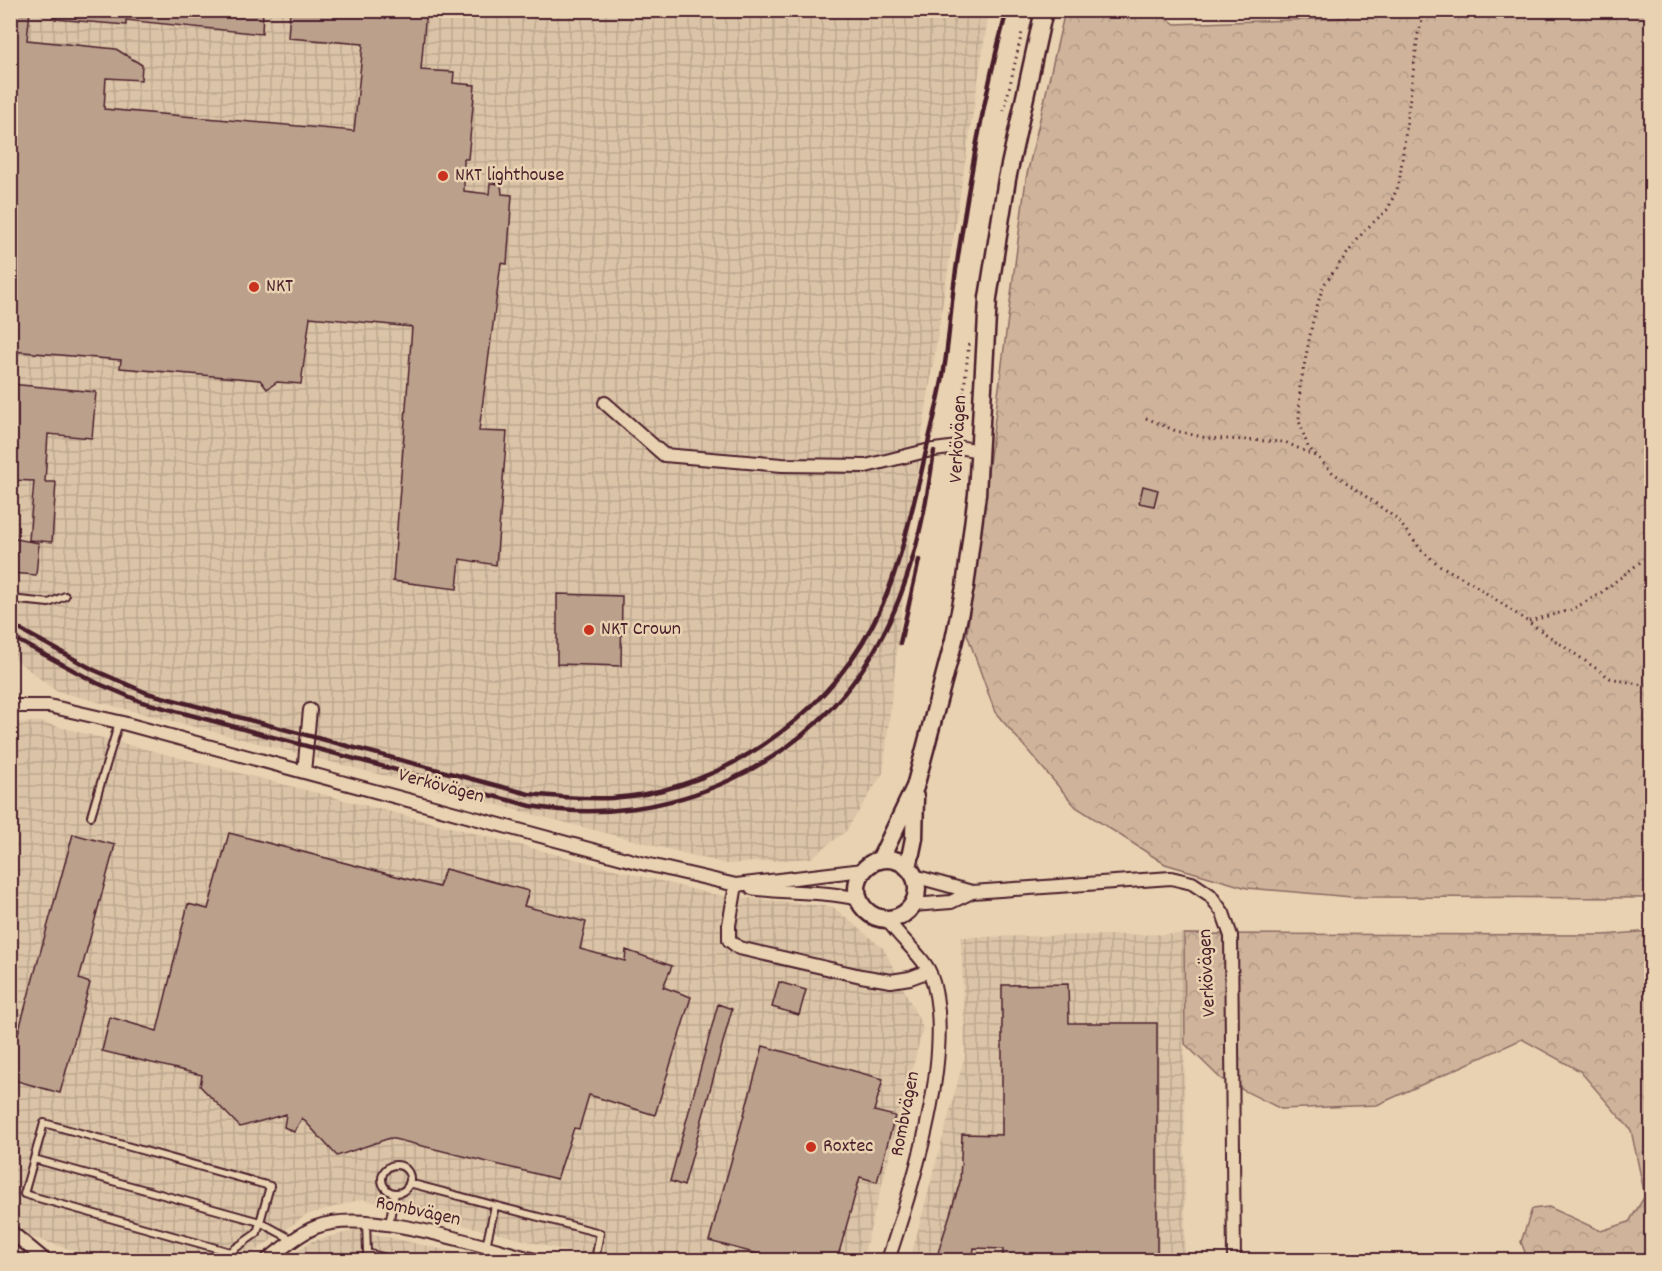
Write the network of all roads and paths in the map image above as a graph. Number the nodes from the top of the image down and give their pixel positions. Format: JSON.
{"nodes":[{"id":1,"x":1044,"y":10,"type":"edge"},
{"id":2,"x":1425,"y":10,"type":"edge"},
{"id":3,"x":605,"y":404,"type":"dead end"},
{"id":4,"x":1146,"y":418,"type":"dead end"},
{"id":5,"x":980,"y":451,"type":"junction"},
{"id":6,"x":1317,"y":457,"type":"junction"},
{"id":7,"x":1652,"y":553,"type":"edge"},
{"id":8,"x":65,"y":596,"type":"dead end"},
{"id":9,"x":10,"y":599,"type":"edge"},
{"id":10,"x":1527,"y":621,"type":"junction"},
{"id":11,"x":1652,"y":687,"type":"edge"},
{"id":12,"x":10,"y":706,"type":"edge"},
{"id":13,"x":310,"y":710,"type":"dead end"},
{"id":14,"x":119,"y":722,"type":"junction"},
{"id":15,"x":304,"y":772,"type":"junction"},
{"id":16,"x":915,"y":788,"type":"junction"},
{"id":17,"x":91,"y":816,"type":"dead end"},
{"id":18,"x":880,"y":860,"type":"junction"},
{"id":19,"x":863,"y":870,"type":"junction"},
{"id":20,"x":911,"y":872,"type":"junction"},
{"id":21,"x":736,"y":885,"type":"junction"},
{"id":22,"x":972,"y":892,"type":"junction"},
{"id":23,"x":858,"y":899,"type":"junction"},
{"id":24,"x":913,"y":905,"type":"junction"},
{"id":25,"x":887,"y":919,"type":"junction"},
{"id":26,"x":929,"y":971,"type":"junction"},
{"id":27,"x":34,"y":1159,"type":"junction"},
{"id":28,"x":409,"y":1183,"type":"junction"},
{"id":29,"x":395,"y":1193,"type":"junction"},
{"id":30,"x":495,"y":1206,"type":"junction"},
{"id":31,"x":366,"y":1220,"type":"junction"},
{"id":32,"x":260,"y":1222,"type":"junction"},
{"id":33,"x":389,"y":1224,"type":"junction"},
{"id":34,"x":10,"y":1231,"type":"edge"},
{"id":35,"x":295,"y":1240,"type":"junction"},
{"id":36,"x":486,"y":1248,"type":"junction"},
{"id":37,"x":367,"y":1257,"type":"edge"},
{"id":38,"x":45,"y":1260,"type":"edge"},
{"id":39,"x":267,"y":1260,"type":"edge"},
{"id":40,"x":395,"y":1260,"type":"edge"},
{"id":41,"x":534,"y":1260,"type":"edge"},
{"id":42,"x":595,"y":1260,"type":"edge"},
{"id":43,"x":888,"y":1260,"type":"edge"},
{"id":44,"x":1234,"y":1260,"type":"edge"}],
"edges":[{"from":1,"to":5,"type":"main road","name":"Verkövägen"},
{"from":2,"to":6,"type":"path"},
{"from":3,"to":5,"type":"street"},
{"from":4,"to":6,"type":"path"},
{"from":5,"to":16,"type":"main road","name":"Verkövägen"},
{"from":6,"to":10,"type":"path"},
{"from":7,"to":10,"type":"path"},
{"from":8,"to":9,"type":"lane"},
{"from":10,"to":11,"type":"path"},
{"from":12,"to":14,"type":"street","name":"Verkövägen"},
{"from":13,"to":15,"type":"street"},
{"from":14,"to":15,"type":"street","name":"Verkövägen"},
{"from":14,"to":17,"type":"lane"},
{"from":15,"to":21,"type":"street","name":"Verkövägen"},
{"from":16,"to":18,"type":"main road","name":"Verkövägen"},
{"from":16,"to":20,"type":"main road"},
{"from":18,"to":19,"type":"main road","name":"Verkövägen"},
{"from":18,"to":20,"type":"main road","name":"Verkövägen"},
{"from":19,"to":21,"type":"street","name":"Verkövägen"},
{"from":19,"to":23,"type":"main road"},
{"from":20,"to":22,"type":"street","name":"Verkövägen"},
{"from":20,"to":24,"type":"main road"},
{"from":21,"to":23,"type":"street"},
{"from":21,"to":26,"type":"street"},
{"from":22,"to":24,"type":"street","name":"Verkövägen"},
{"from":22,"to":44,"type":"street","name":"Verkövägen"},
{"from":23,"to":25,"type":"main road"},
{"from":24,"to":25,"type":"main road","name":"Verkövägen"},
{"from":25,"to":26,"type":"street"},
{"from":26,"to":43,"type":"street","name":"Rombvägen"},
{"from":27,"to":32,"type":"lane"},
{"from":27,"to":32,"type":"lane"},
{"from":27,"to":32,"type":"lane"},
{"from":28,"to":29,"type":"lane"},
{"from":28,"to":29,"type":"lane"},
{"from":28,"to":30,"type":"lane"},
{"from":29,"to":33,"type":"lane"},
{"from":30,"to":36,"type":"lane"},
{"from":30,"to":42,"type":"lane"},
{"from":31,"to":33,"type":"street","name":"Rombvägen"},
{"from":31,"to":35,"type":"street","name":"Rombvägen"},
{"from":31,"to":37,"type":"lane"},
{"from":32,"to":35,"type":"lane"},
{"from":33,"to":36,"type":"street","name":"Rombvägen"},
{"from":34,"to":38,"type":"street"},
{"from":35,"to":39,"type":"street","name":"Rombvägen"},
{"from":36,"to":41,"type":"street","name":"Rombvägen"},
{"from":37,"to":40,"type":"lane"}]}
